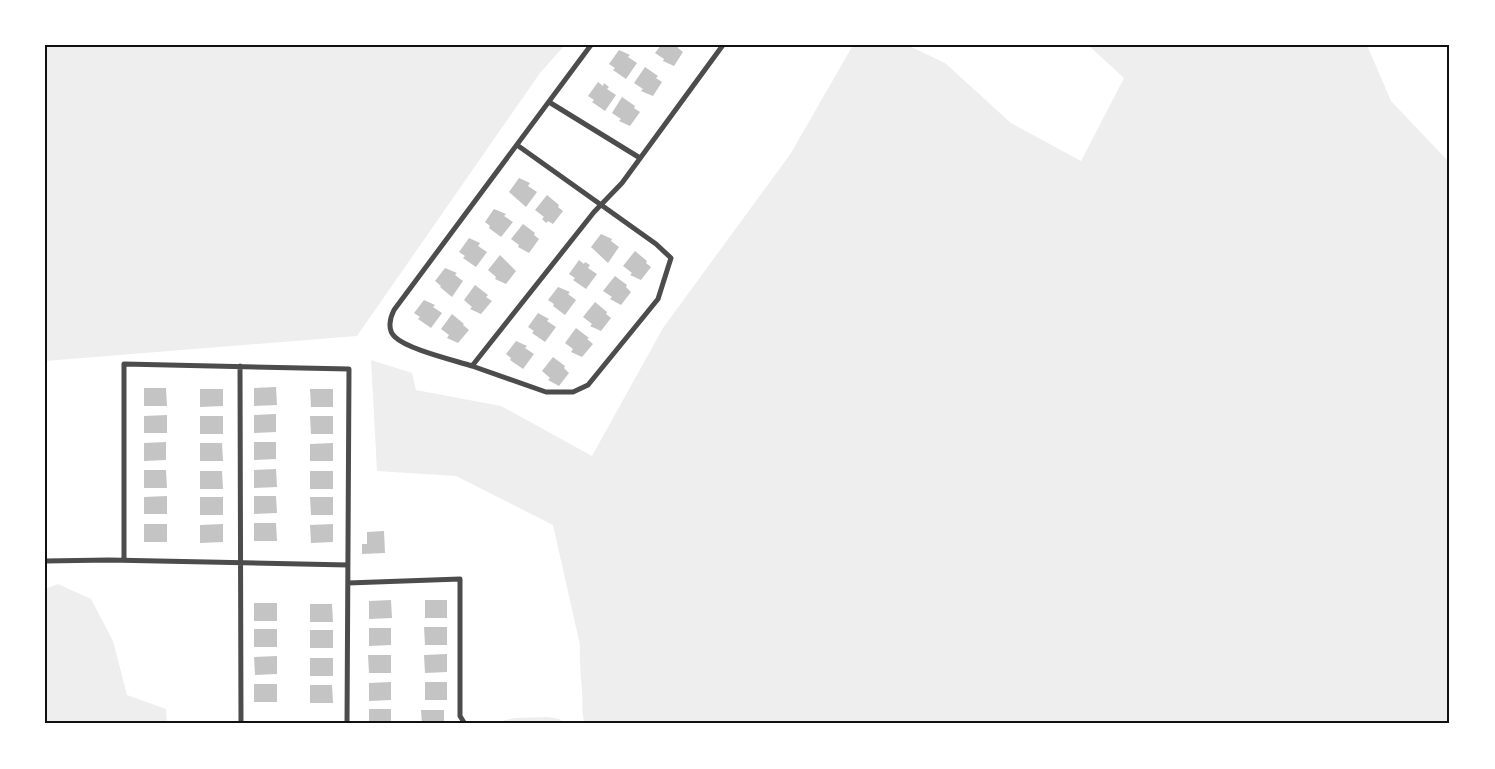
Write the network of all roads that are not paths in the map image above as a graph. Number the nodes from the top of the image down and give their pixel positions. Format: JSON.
{"nodes":[{"id":1,"x":591,"y":45,"type":"edge"},
{"id":2,"x":723,"y":45,"type":"edge"},
{"id":3,"x":549,"y":102,"type":"junction"},
{"id":4,"x":517,"y":145,"type":"junction"},
{"id":5,"x":640,"y":158,"type":"junction"},
{"id":6,"x":601,"y":205,"type":"junction"},
{"id":7,"x":240,"y":366,"type":"junction"},
{"id":8,"x":472,"y":366,"type":"junction"},
{"id":9,"x":124,"y":560,"type":"junction"},
{"id":10,"x":45,"y":561,"type":"edge"},
{"id":11,"x":241,"y":563,"type":"junction"},
{"id":12,"x":348,"y":566,"type":"junction"},
{"id":13,"x":348,"y":583,"type":"junction"},
{"id":14,"x":240,"y":724,"type":"edge"},
{"id":15,"x":347,"y":724,"type":"edge"},
{"id":16,"x":465,"y":724,"type":"edge"}],
"edges":[{"from":1,"to":3,"type":"street"},
{"from":2,"to":5,"type":"street"},
{"from":3,"to":4,"type":"street"},
{"from":3,"to":5,"type":"street"},
{"from":4,"to":6,"type":"street"},
{"from":4,"to":8,"type":"street"},
{"from":5,"to":6,"type":"street"},
{"from":6,"to":8,"type":"street"},
{"from":6,"to":8,"type":"street"},
{"from":7,"to":9,"type":"street"},
{"from":7,"to":11,"type":"street"},
{"from":7,"to":12,"type":"street"},
{"from":9,"to":10,"type":"street"},
{"from":9,"to":11,"type":"street"},
{"from":11,"to":12,"type":"street"},
{"from":11,"to":14,"type":"street"},
{"from":12,"to":13,"type":"street"},
{"from":13,"to":15,"type":"street"},
{"from":13,"to":16,"type":"street"}]}
